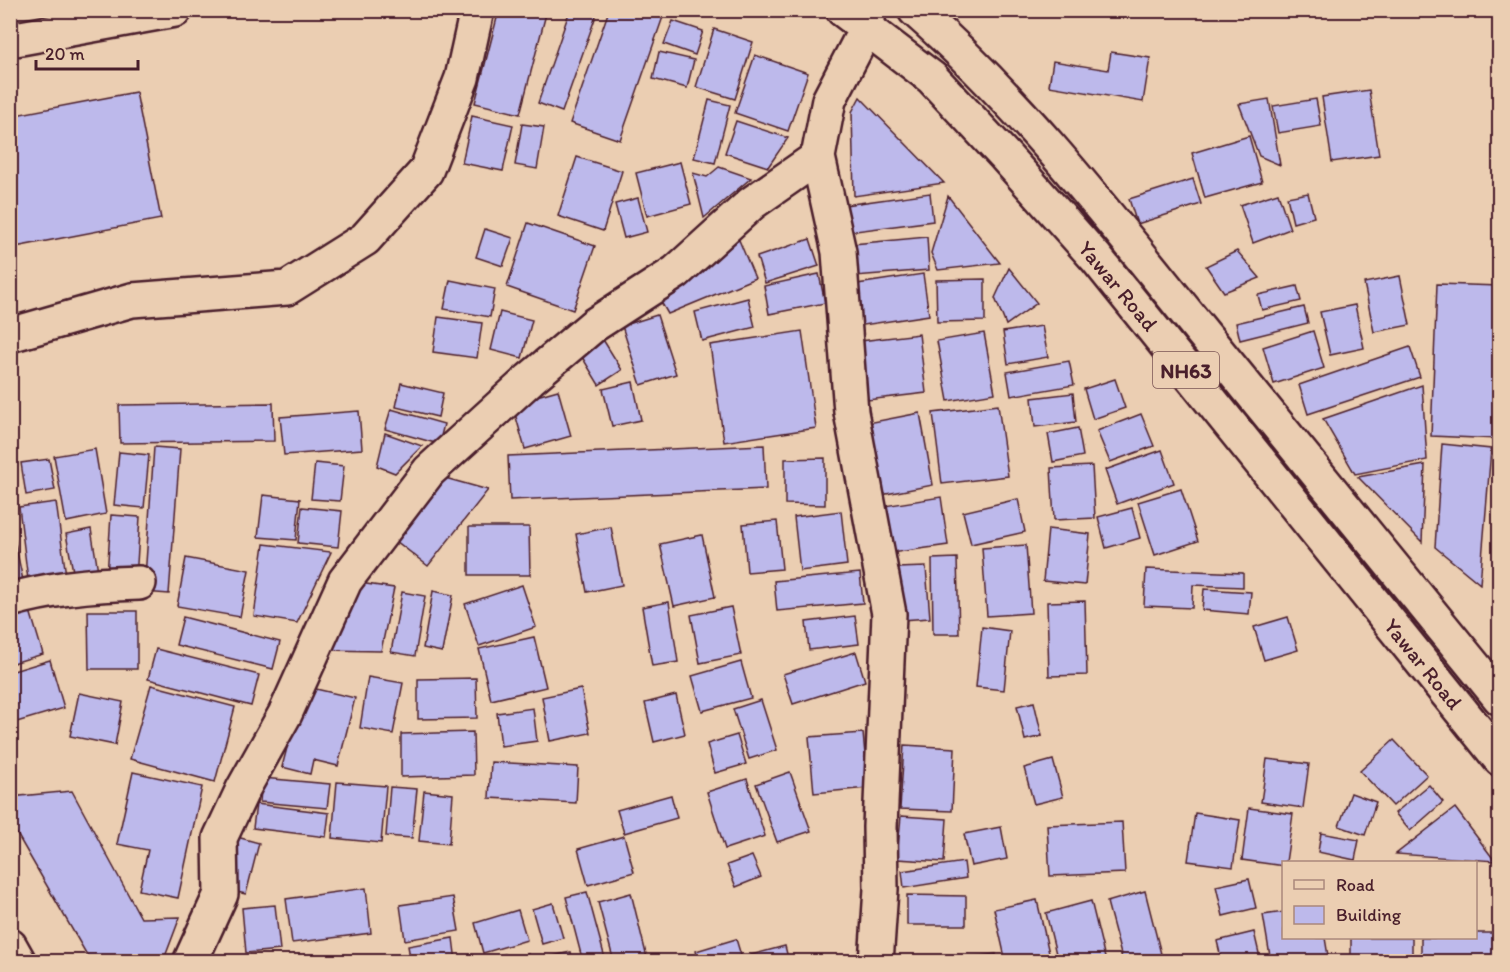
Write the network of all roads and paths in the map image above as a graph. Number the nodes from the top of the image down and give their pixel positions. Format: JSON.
{"nodes":[{"id":1,"x":175,"y":10,"type":"edge"},
{"id":2,"x":477,"y":10,"type":"edge"},
{"id":3,"x":915,"y":10,"type":"edge"},
{"id":4,"x":860,"y":16,"type":"edge"},
{"id":5,"x":10,"y":40,"type":"edge"},
{"id":6,"x":818,"y":157,"type":"junction"},
{"id":7,"x":10,"y":335,"type":"edge"},
{"id":8,"x":139,"y":583,"type":"dead end"},
{"id":9,"x":10,"y":600,"type":"edge"},
{"id":10,"x":1500,"y":698,"type":"edge"},
{"id":11,"x":1500,"y":759,"type":"edge"},
{"id":12,"x":10,"y":946,"type":"edge"},
{"id":13,"x":19,"y":962,"type":"edge"},
{"id":14,"x":190,"y":962,"type":"edge"},
{"id":15,"x":876,"y":962,"type":"edge"}],
"edges":[{"from":1,"to":5,"type":"main road"},
{"from":2,"to":7,"type":"main road"},
{"from":3,"to":10,"type":"main road","number":"NH63"},
{"from":4,"to":6,"type":"main road"},
{"from":4,"to":11,"type":"main road","name":"Yawar Road","number":"NH63"},
{"from":6,"to":14,"type":"main road"},
{"from":6,"to":15,"type":"main road"},
{"from":8,"to":9,"type":"main road"},
{"from":12,"to":13,"type":"main road"}]}
